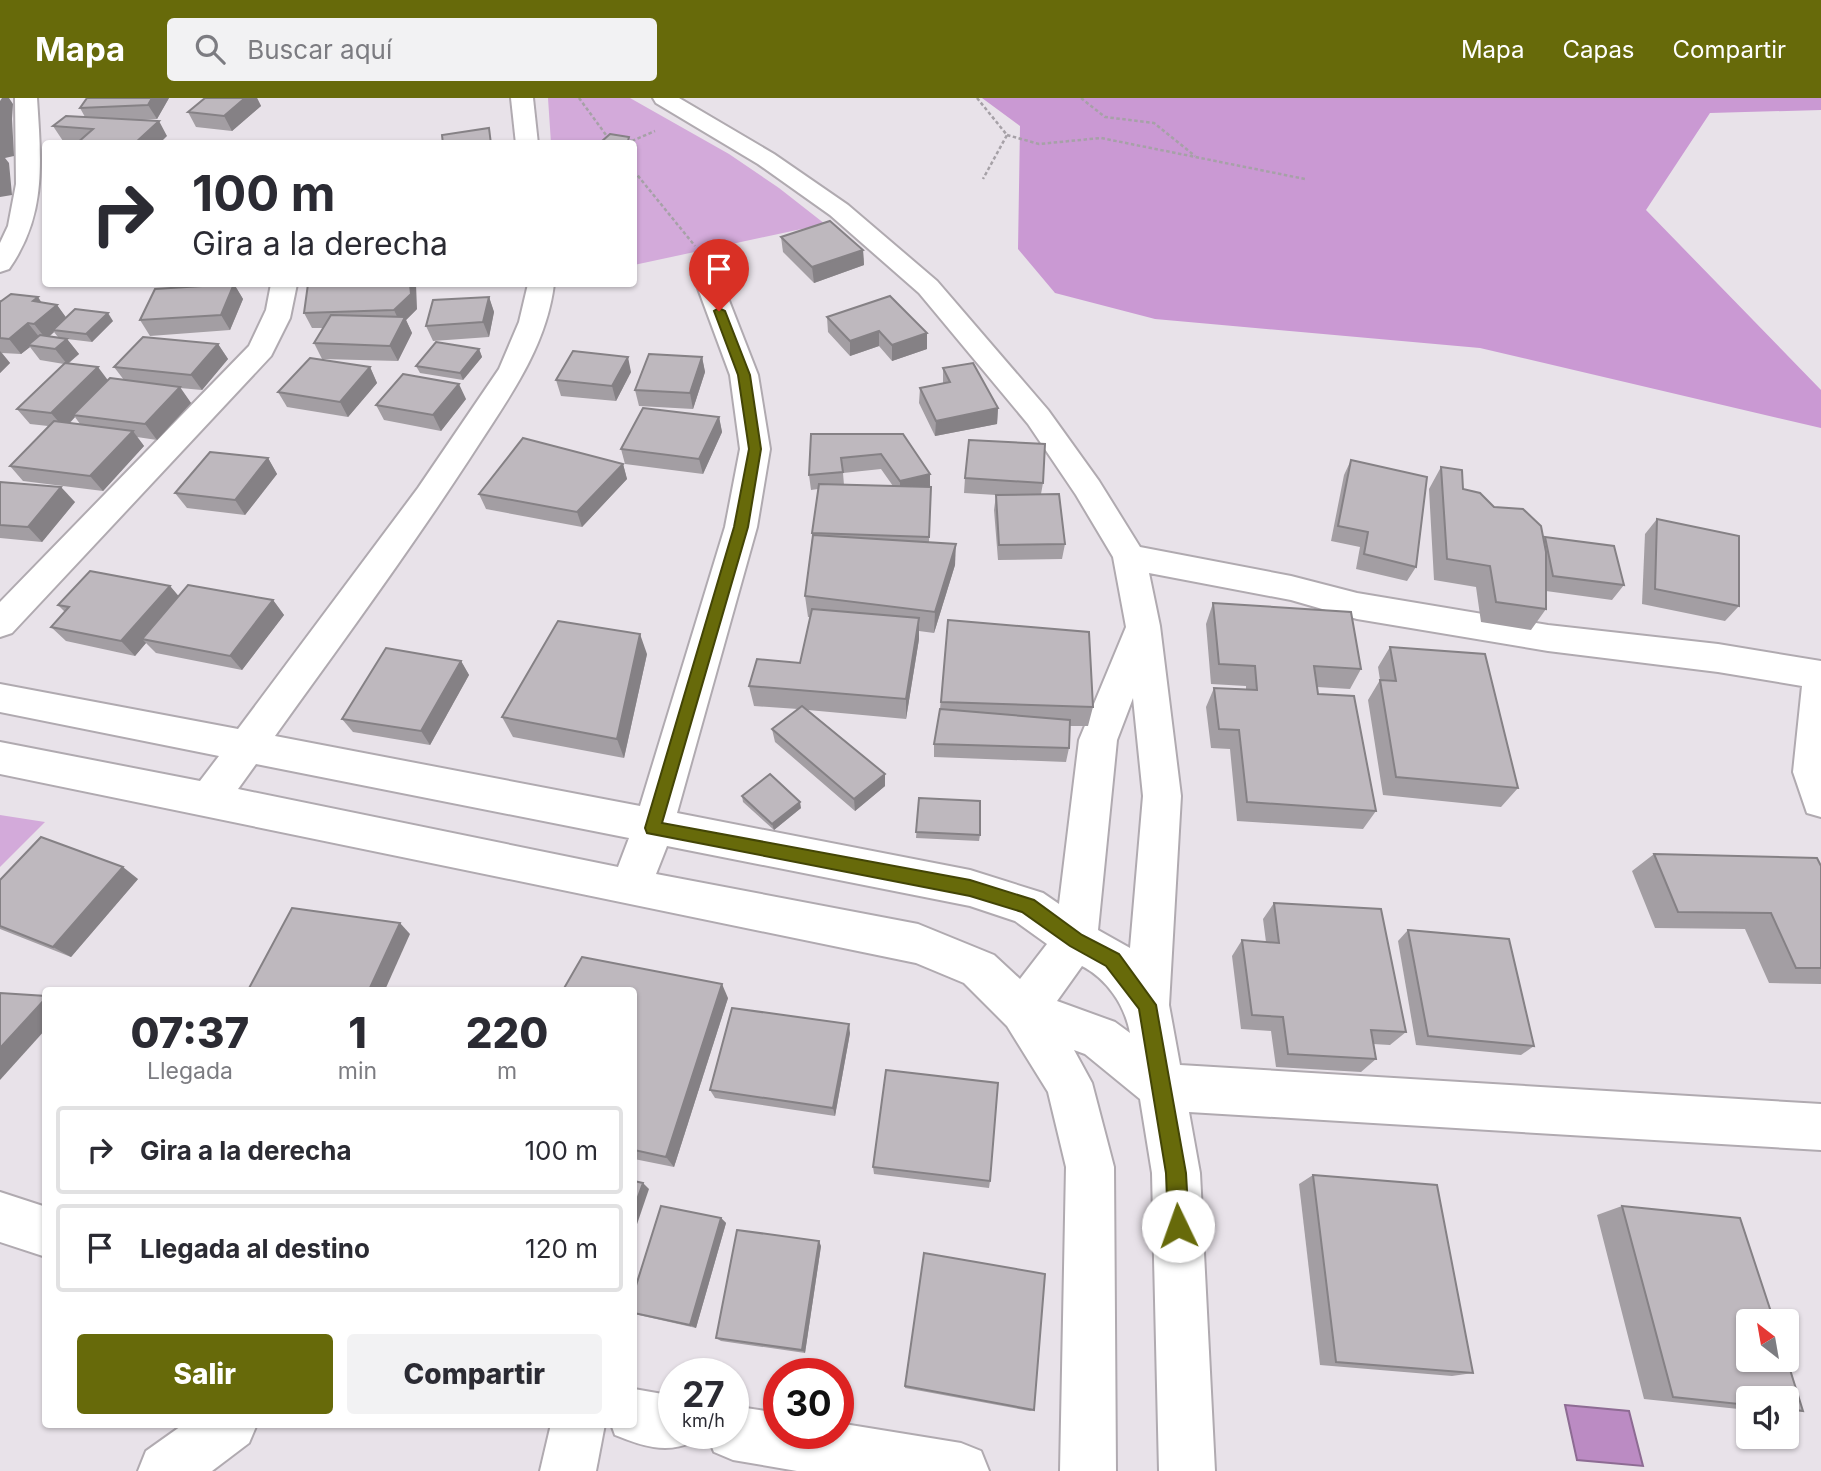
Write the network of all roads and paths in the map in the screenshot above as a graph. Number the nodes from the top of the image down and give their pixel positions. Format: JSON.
{"nodes":[{"id":1,"x":26,"y":98,"type":"edge"},
{"id":2,"x":522,"y":98,"type":"edge"},
{"id":3,"x":579,"y":98,"type":"edge"},
{"id":4,"x":664,"y":98,"type":"edge"},
{"id":5,"x":977,"y":98,"type":"edge"},
{"id":6,"x":1081,"y":98,"type":"edge"},
{"id":7,"x":1007,"y":135,"type":"junction"},
{"id":8,"x":616,"y":139,"type":"edge"},
{"id":9,"x":622,"y":139,"type":"edge"},
{"id":10,"x":527,"y":140,"type":"edge"},
{"id":11,"x":610,"y":140,"type":"joint"},
{"id":12,"x":625,"y":140,"type":"edge"},
{"id":13,"x":1196,"y":157,"type":"junction"},
{"id":14,"x":37,"y":171,"type":"edge"},
{"id":15,"x":637,"y":175,"type":"edge"},
{"id":16,"x":983,"y":179,"type":"dead end"},
{"id":17,"x":1305,"y":179,"type":"dead end"},
{"id":18,"x":701,"y":261,"type":"joint"},
{"id":19,"x":0,"y":264,"type":"edge"},
{"id":20,"x":285,"y":287,"type":"edge"},
{"id":21,"x":540,"y":287,"type":"edge"},
{"id":22,"x":1129,"y":557,"type":"junction"},
{"id":23,"x":0,"y":624,"type":"edge"},
{"id":24,"x":1143,"y":626,"type":"junction"},
{"id":25,"x":1821,"y":677,"type":"edge"},
{"id":26,"x":0,"y":698,"type":"edge"},
{"id":27,"x":247,"y":748,"type":"junction"},
{"id":28,"x":0,"y":758,"type":"edge"},
{"id":29,"x":209,"y":799,"type":"junction"},
{"id":30,"x":1821,"y":801,"type":"edge"},
{"id":31,"x":653,"y":828,"type":"junction"},
{"id":32,"x":631,"y":888,"type":"junction"},
{"id":33,"x":1076,"y":940,"type":"junction"},
{"id":34,"x":1147,"y":1005,"type":"junction"},
{"id":35,"x":1023,"y":1011,"type":"junction"},
{"id":36,"x":1162,"y":1087,"type":"junction"},
{"id":37,"x":1821,"y":1126,"type":"edge"},
{"id":38,"x":0,"y":1217,"type":"edge"},
{"id":39,"x":42,"y":1231,"type":"edge"},
{"id":40,"x":637,"y":1417,"type":"edge"},
{"id":41,"x":658,"y":1420,"type":"edge"},
{"id":42,"x":225,"y":1428,"type":"edge"},
{"id":43,"x":577,"y":1428,"type":"edge"},
{"id":44,"x":749,"y":1436,"type":"edge"},
{"id":45,"x":166,"y":1471,"type":"edge"},
{"id":46,"x":568,"y":1471,"type":"edge"},
{"id":47,"x":961,"y":1471,"type":"edge"},
{"id":48,"x":1088,"y":1471,"type":"edge"},
{"id":49,"x":1188,"y":1471,"type":"edge"}],
"edges":[{"from":1,"to":14,"type":"street"},
{"from":2,"to":10,"type":"street"},
{"from":3,"to":11,"type":"path"},
{"from":4,"to":22,"type":"street"},
{"from":5,"to":7,"type":"path"},
{"from":6,"to":13,"type":"path"},
{"from":7,"to":13,"type":"path"},
{"from":7,"to":16,"type":"path"},
{"from":8,"to":11,"type":"path"},
{"from":9,"to":12,"type":"path"},
{"from":13,"to":17,"type":"path"},
{"from":14,"to":19,"type":"street"},
{"from":15,"to":18,"type":"path"},
{"from":18,"to":31,"type":"street"},
{"from":20,"to":23,"type":"street"},
{"from":21,"to":27,"type":"street"},
{"from":22,"to":24,"type":"street"},
{"from":22,"to":25,"type":"street"},
{"from":24,"to":33,"type":"street"},
{"from":24,"to":34,"type":"street"},
{"from":25,"to":30,"type":"street"},
{"from":26,"to":27,"type":"street"},
{"from":27,"to":29,"type":"street"},
{"from":27,"to":31,"type":"street"},
{"from":28,"to":29,"type":"street"},
{"from":29,"to":32,"type":"street"},
{"from":31,"to":32,"type":"street"},
{"from":31,"to":33,"type":"street"},
{"from":32,"to":35,"type":"street"},
{"from":33,"to":34,"type":"street"},
{"from":33,"to":35,"type":"street"},
{"from":34,"to":36,"type":"street"},
{"from":35,"to":36,"type":"street"},
{"from":35,"to":48,"type":"street"},
{"from":36,"to":37,"type":"street"},
{"from":36,"to":49,"type":"street"},
{"from":38,"to":39,"type":"street"},
{"from":40,"to":41,"type":"street"},
{"from":42,"to":45,"type":"street"},
{"from":43,"to":46,"type":"street"},
{"from":44,"to":47,"type":"street"}]}
